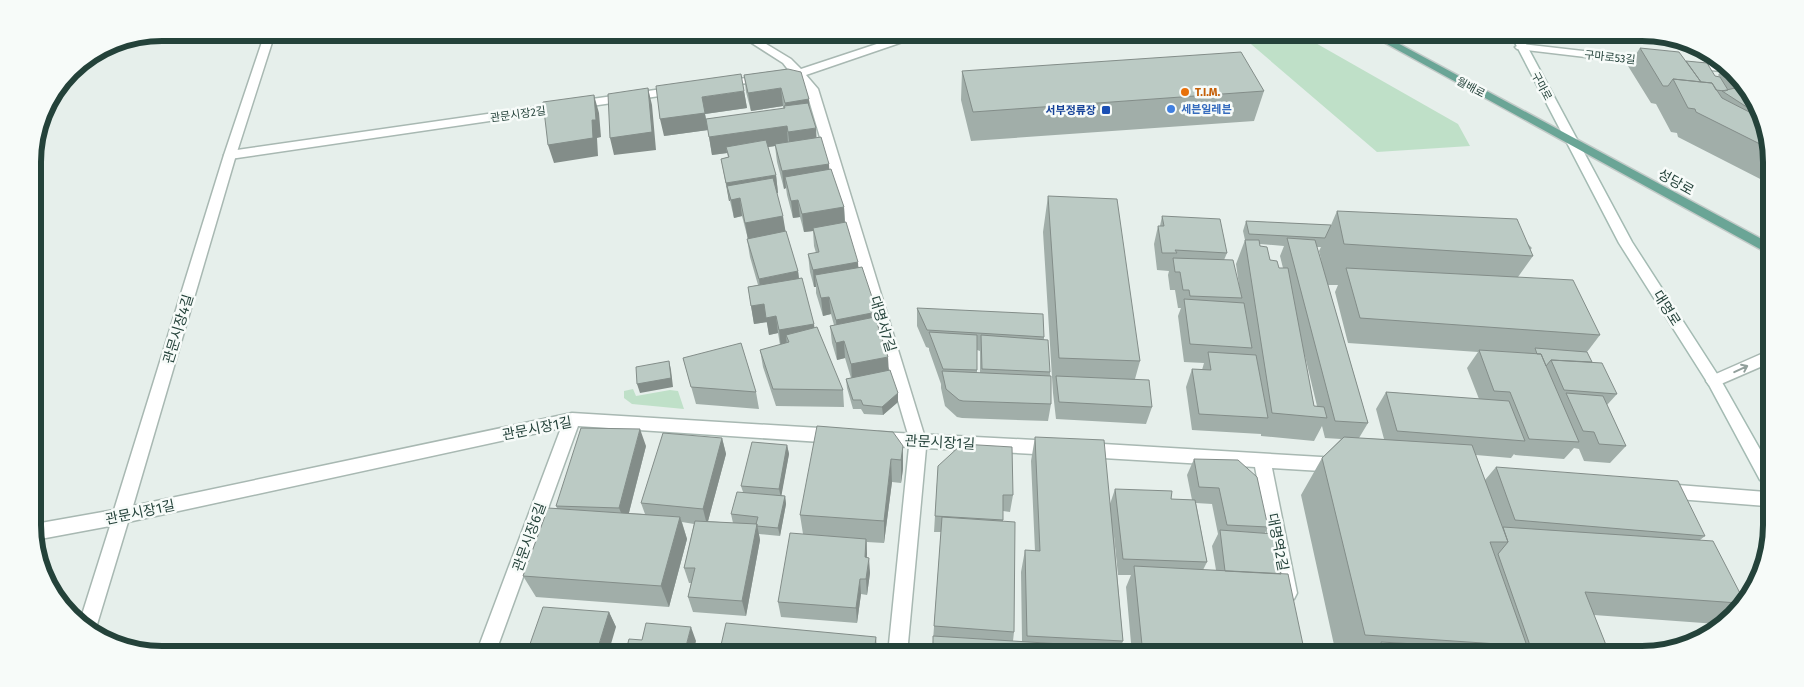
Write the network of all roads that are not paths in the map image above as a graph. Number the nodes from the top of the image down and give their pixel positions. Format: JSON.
{"nodes":[{"id":1,"x":267,"y":41,"type":"edge"},
{"id":2,"x":755,"y":41,"type":"edge"},
{"id":3,"x":893,"y":41,"type":"edge"},
{"id":4,"x":1389,"y":41,"type":"edge"},
{"id":5,"x":1519,"y":41,"type":"edge"},
{"id":6,"x":1521,"y":47,"type":"junction"},
{"id":7,"x":1663,"y":63,"type":"edge"},
{"id":8,"x":1682,"y":65,"type":"edge"},
{"id":9,"x":1719,"y":69,"type":"edge"},
{"id":10,"x":798,"y":74,"type":"junction"},
{"id":11,"x":710,"y":86,"type":"edge"},
{"id":12,"x":690,"y":89,"type":"edge"},
{"id":13,"x":1570,"y":139,"type":"junction"},
{"id":14,"x":230,"y":155,"type":"junction"},
{"id":15,"x":1763,"y":246,"type":"edge"},
{"id":16,"x":1763,"y":359,"type":"edge"},
{"id":17,"x":1714,"y":381,"type":"junction"},
{"id":18,"x":572,"y":419,"type":"junction"},
{"id":19,"x":918,"y":441,"type":"junction"},
{"id":20,"x":1262,"y":460,"type":"junction"},
{"id":21,"x":1351,"y":466,"type":"edge"},
{"id":22,"x":1763,"y":471,"type":"edge"},
{"id":23,"x":1647,"y":489,"type":"edge"},
{"id":24,"x":1763,"y":498,"type":"edge"},
{"id":25,"x":121,"y":516,"type":"junction"},
{"id":26,"x":42,"y":531,"type":"edge"},
{"id":27,"x":1290,"y":606,"type":"edge"},
{"id":28,"x":89,"y":621,"type":"edge"},
{"id":29,"x":489,"y":646,"type":"edge"},
{"id":30,"x":899,"y":646,"type":"edge"}],
"edges":[{"from":1,"to":14,"type":"street","name":"관문시장4길"},
{"from":2,"to":10,"type":"street","name":"대명서7길"},
{"from":3,"to":10,"type":"street"},
{"from":4,"to":13,"type":"main road","name":"월배로"},
{"from":5,"to":6,"type":"street","name":"구마로"},
{"from":6,"to":7,"type":"street","name":"구마로53길"},
{"from":6,"to":13,"type":"street","name":"구마로"},
{"from":8,"to":9,"type":"street"},
{"from":10,"to":11,"type":"street"},
{"from":10,"to":19,"type":"street","name":"대명서7길"},
{"from":12,"to":14,"type":"street","name":"관문시장2길"},
{"from":13,"to":15,"type":"main road","name":"성당로"},
{"from":13,"to":17,"type":"street","name":"대명로"},
{"from":14,"to":25,"type":"street","name":"관문시장4길"},
{"from":17,"to":16,"type":"street","one_way":true},
{"from":17,"to":22,"type":"street","name":"대명로"},
{"from":18,"to":19,"type":"street","name":"관문시장1길"},
{"from":18,"to":25,"type":"street","name":"관문시장1길"},
{"from":18,"to":29,"type":"street","name":"관문시장6길"},
{"from":19,"to":20,"type":"street","name":"관문시장1길"},
{"from":19,"to":30,"type":"street","name":"대명서7길"},
{"from":20,"to":21,"type":"street","name":"관문시장1길"},
{"from":20,"to":27,"type":"street","name":"대명역2길"},
{"from":23,"to":24,"type":"street"},
{"from":25,"to":26,"type":"street","name":"관문시장1길"},
{"from":25,"to":28,"type":"street","name":"관문시장4길"}]}
